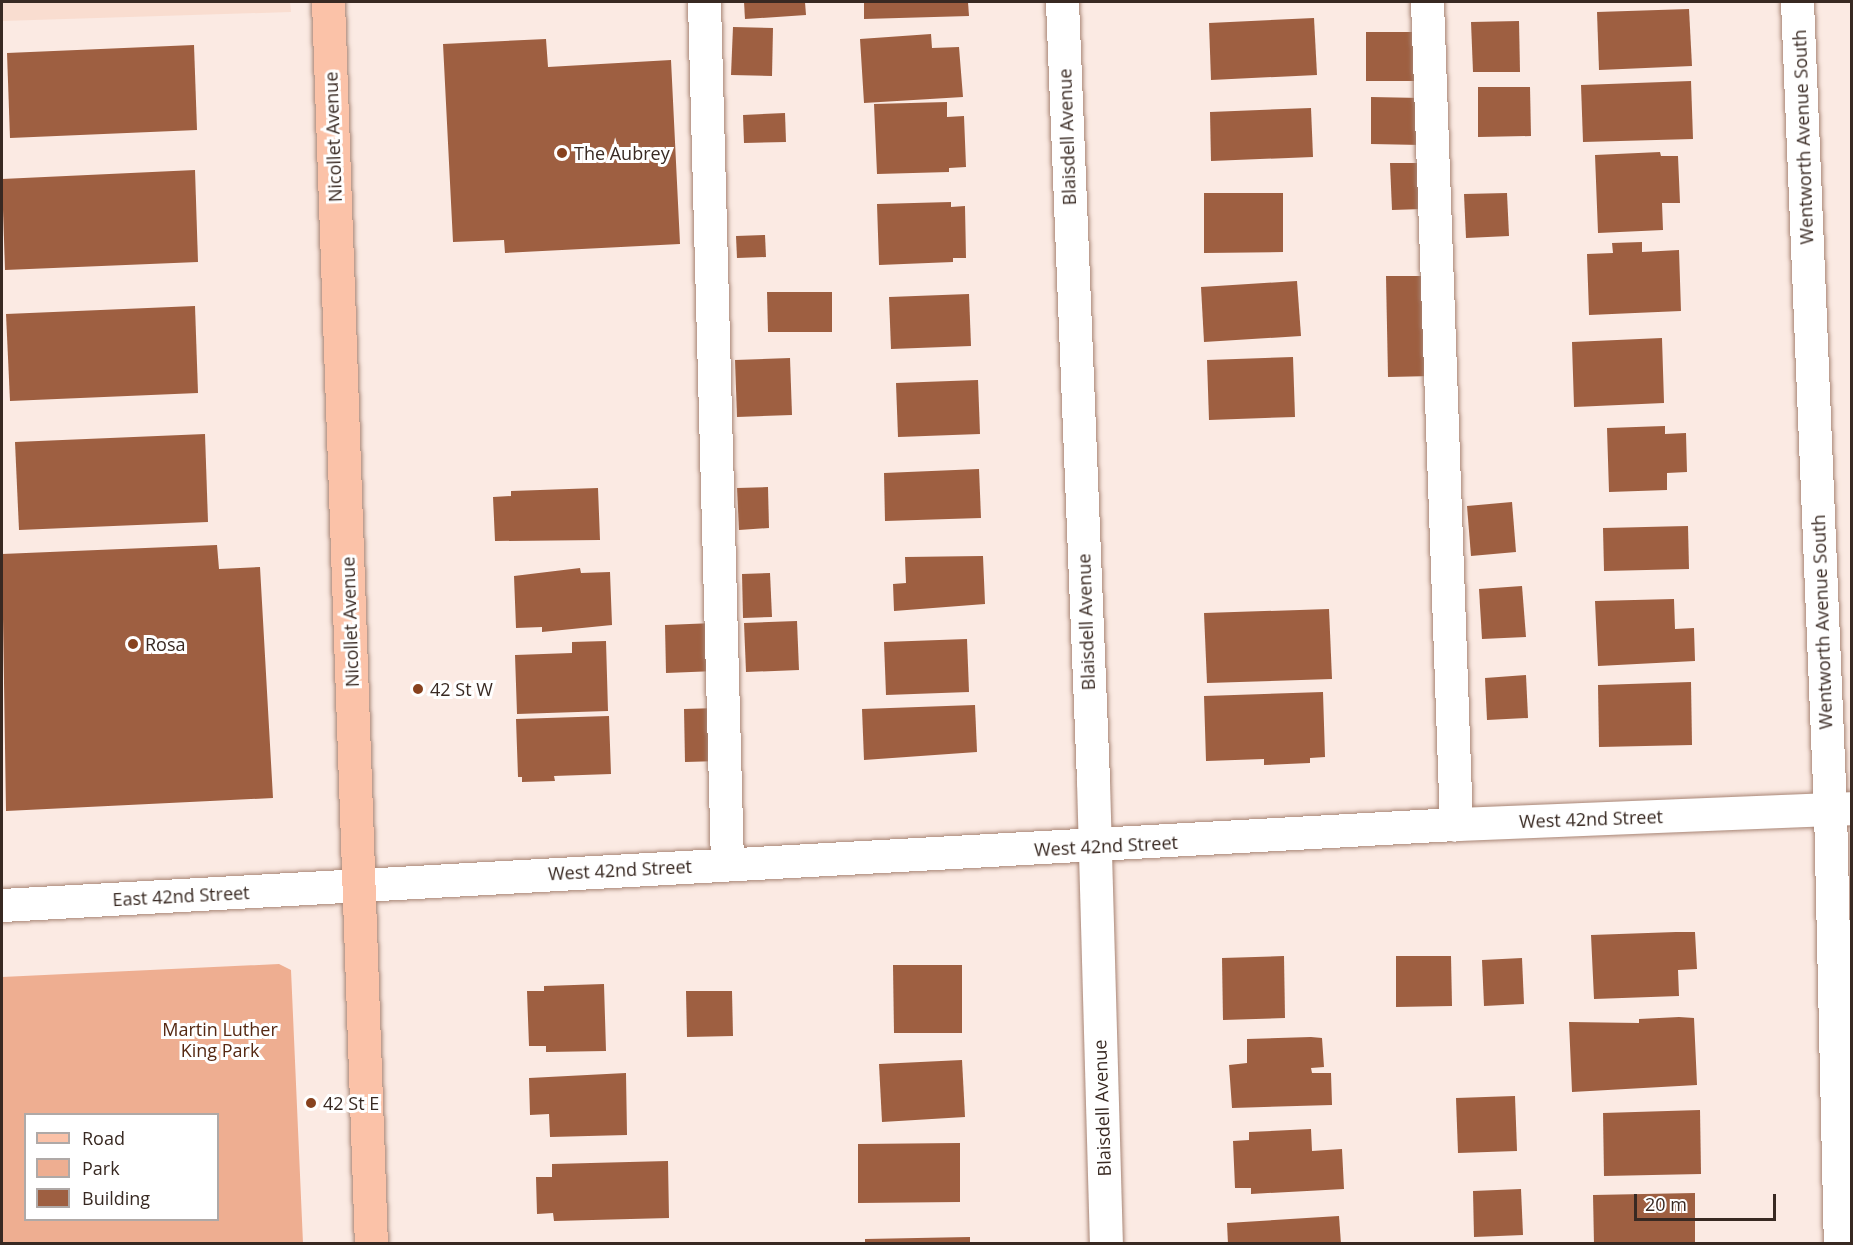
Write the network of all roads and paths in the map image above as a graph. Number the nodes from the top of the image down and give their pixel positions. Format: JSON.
{"nodes":[{"id":1,"x":328,"y":2,"type":"edge"},
{"id":2,"x":704,"y":2,"type":"edge"},
{"id":3,"x":1062,"y":2,"type":"edge"},
{"id":4,"x":1427,"y":2,"type":"edge"},
{"id":5,"x":1797,"y":2,"type":"edge"},
{"id":6,"x":1840,"y":808,"type":"edge"},
{"id":7,"x":1456,"y":824,"type":"junction"},
{"id":8,"x":1095,"y":847,"type":"junction"},
{"id":9,"x":727,"y":864,"type":"junction"},
{"id":10,"x":360,"y":887,"type":"junction"},
{"id":11,"x":2,"y":905,"type":"edge"},
{"id":12,"x":371,"y":1244,"type":"edge"},
{"id":13,"x":1106,"y":1244,"type":"edge"},
{"id":14,"x":1840,"y":1244,"type":"edge"}],
"edges":[{"from":1,"to":10,"type":"main road","name":"Nicollet Avenue"},
{"from":2,"to":9,"type":"street"},
{"from":3,"to":8,"type":"street","name":"Blaisdell Avenue"},
{"from":4,"to":7,"type":"street"},
{"from":5,"to":6,"type":"street","name":"Wentworth Avenue South"},
{"from":6,"to":7,"type":"street","name":"West 42nd Street"},
{"from":6,"to":14,"type":"street","name":"Wentworth Avenue South"},
{"from":7,"to":8,"type":"street","name":"West 42nd Street"},
{"from":8,"to":9,"type":"street","name":"West 42nd Street"},
{"from":8,"to":13,"type":"street","name":"Blaisdell Avenue"},
{"from":9,"to":10,"type":"street","name":"West 42nd Street"},
{"from":10,"to":11,"type":"street","name":"East 42nd Street"},
{"from":10,"to":12,"type":"main road","name":"Nicollet Avenue"}]}
